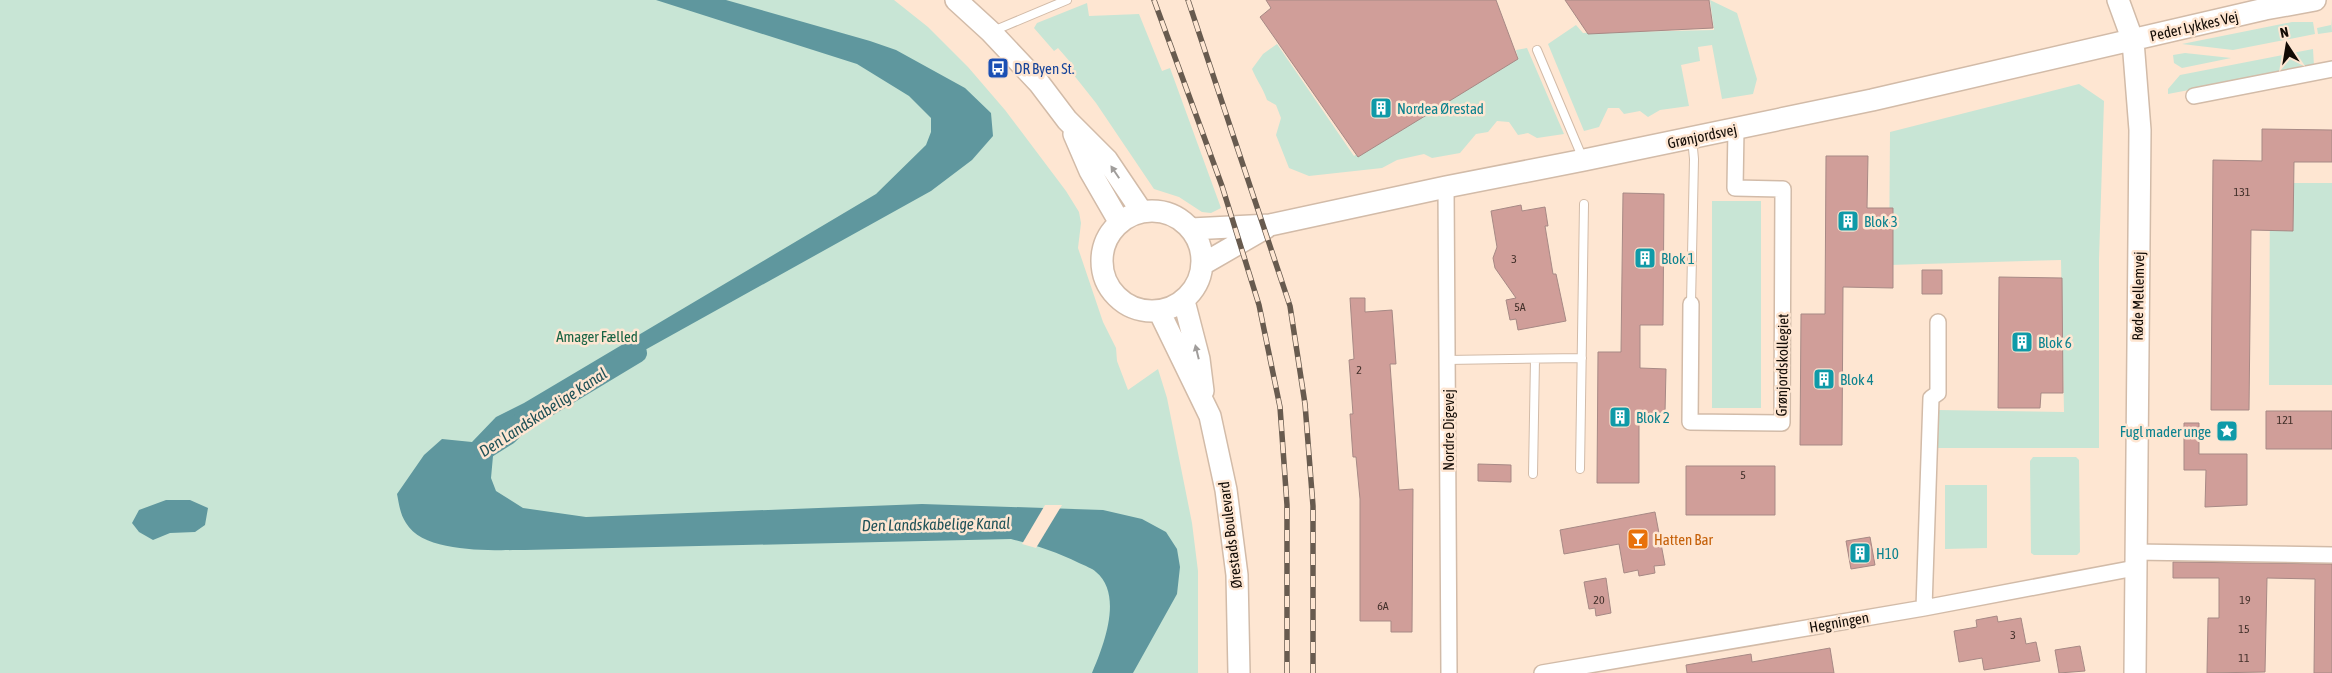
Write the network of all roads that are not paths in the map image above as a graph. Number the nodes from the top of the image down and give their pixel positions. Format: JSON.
{"nodes":[{"id":1,"x":956,"y":0,"type":"edge"},
{"id":2,"x":1067,"y":0,"type":"edge"},
{"id":3,"x":2118,"y":0,"type":"edge"},
{"id":4,"x":2315,"y":0,"type":"edge"},
{"id":5,"x":991,"y":32,"type":"junction"},
{"id":6,"x":2133,"y":40,"type":"junction"},
{"id":7,"x":1538,"y":50,"type":"dead end"},
{"id":8,"x":2332,"y":70,"type":"edge"},
{"id":9,"x":2194,"y":96,"type":"dead end"},
{"id":10,"x":1068,"y":120,"type":"junction"},
{"id":11,"x":1736,"y":129,"type":"junction"},
{"id":12,"x":1692,"y":138,"type":"junction"},
{"id":13,"x":1584,"y":160,"type":"junction"},
{"id":14,"x":1446,"y":186,"type":"junction"},
{"id":15,"x":1584,"y":204,"type":"dead end"},
{"id":16,"x":1142,"y":212,"type":"junction"},
{"id":17,"x":1120,"y":223,"type":"junction"},
{"id":18,"x":1270,"y":225,"type":"junction"},
{"id":19,"x":1191,"y":229,"type":"junction"},
{"id":20,"x":1203,"y":264,"type":"junction"},
{"id":21,"x":1184,"y":300,"type":"junction"},
{"id":22,"x":1691,"y":304,"type":"joint"},
{"id":23,"x":1159,"y":311,"type":"junction"},
{"id":24,"x":1938,"y":322,"type":"dead end"},
{"id":25,"x":1582,"y":358,"type":"junction"},
{"id":26,"x":1535,"y":359,"type":"junction"},
{"id":27,"x":1447,"y":360,"type":"junction"},
{"id":28,"x":1204,"y":400,"type":"junction"},
{"id":29,"x":1580,"y":469,"type":"dead end"},
{"id":30,"x":1532,"y":474,"type":"dead end"},
{"id":31,"x":2332,"y":555,"type":"edge"},
{"id":32,"x":2135,"y":560,"type":"junction"},
{"id":33,"x":1924,"y":608,"type":"junction"},
{"id":34,"x":1239,"y":673,"type":"edge"},
{"id":35,"x":1450,"y":673,"type":"edge"},
{"id":36,"x":1542,"y":673,"type":"edge"},
{"id":37,"x":2135,"y":673,"type":"edge"}],
"edges":[{"from":1,"to":5,"type":"street"},
{"from":2,"to":5,"type":"lane"},
{"from":3,"to":6,"type":"street","name":"Røde Mellemvej"},
{"from":4,"to":6,"type":"street","name":"Peder Lykkes Vej"},
{"from":5,"to":10,"type":"street"},
{"from":6,"to":11,"type":"street","name":"Grønjordsvej"},
{"from":6,"to":32,"type":"street","name":"Røde Mellemvej"},
{"from":7,"to":13,"type":"lane"},
{"from":8,"to":9,"type":"street"},
{"from":16,"to":10,"type":"street","one_way":true},
{"from":10,"to":17,"type":"street"},
{"from":11,"to":12,"type":"street","name":"Grønjordsvej"},
{"from":11,"to":22,"type":"street","name":"Grønjordskollegiet"},
{"from":12,"to":13,"type":"street","name":"Grønjordsvej"},
{"from":12,"to":22,"type":"lane","name":"Grønjordskollegiet"},
{"from":13,"to":14,"type":"street","name":"Grønjordsvej"},
{"from":14,"to":18,"type":"street","name":"Grønjordsvej"},
{"from":14,"to":27,"type":"street","name":"Nordre Digevej"},
{"from":15,"to":25,"type":"lane"},
{"from":16,"to":17,"type":"street"},
{"from":16,"to":19,"type":"street"},
{"from":17,"to":23,"type":"street"},
{"from":18,"to":19,"type":"street","name":"Grønjordsvej"},
{"from":18,"to":20,"type":"street","name":"Grønjordsvej"},
{"from":19,"to":20,"type":"street"},
{"from":20,"to":21,"type":"street"},
{"from":21,"to":23,"type":"street"},
{"from":28,"to":21,"type":"street","name":"Ørestads Boulevard","one_way":true},
{"from":23,"to":28,"type":"street","name":"Ørestads Boulevard"},
{"from":24,"to":33,"type":"street"},
{"from":25,"to":26,"type":"lane"},
{"from":25,"to":29,"type":"lane"},
{"from":26,"to":27,"type":"lane"},
{"from":26,"to":30,"type":"lane"},
{"from":27,"to":35,"type":"street","name":"Nordre Digevej"},
{"from":28,"to":34,"type":"street","name":"Ørestads Boulevard"},
{"from":31,"to":32,"type":"street"},
{"from":32,"to":33,"type":"street","name":"Hegningen"},
{"from":32,"to":37,"type":"street","name":"Røde Mellemvej"},
{"from":33,"to":36,"type":"street","name":"Hegningen"}]}
